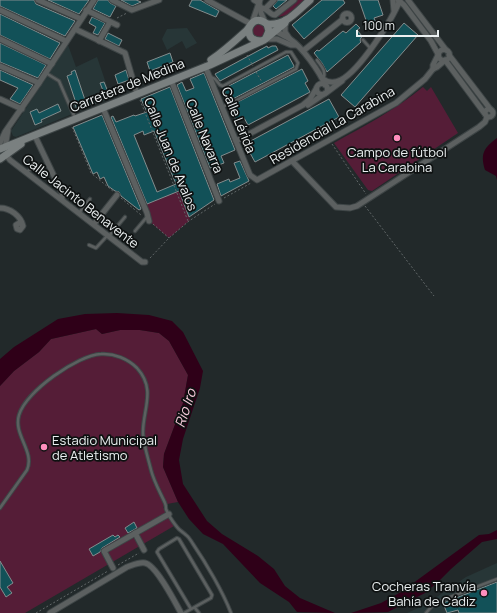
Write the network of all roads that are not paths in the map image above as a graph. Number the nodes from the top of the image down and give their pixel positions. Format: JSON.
{"nodes":[{"id":1,"x":38,"y":0,"type":"edge"},
{"id":2,"x":94,"y":0,"type":"edge"},
{"id":3,"x":112,"y":0,"type":"edge"},
{"id":4,"x":159,"y":0,"type":"edge"},
{"id":5,"x":207,"y":0,"type":"edge"},
{"id":6,"x":254,"y":0,"type":"edge"},
{"id":7,"x":274,"y":0,"type":"edge"},
{"id":8,"x":294,"y":0,"type":"edge"},
{"id":9,"x":310,"y":0,"type":"edge"},
{"id":10,"x":393,"y":0,"type":"edge"},
{"id":11,"x":399,"y":0,"type":"edge"},
{"id":12,"x":408,"y":0,"type":"edge"},
{"id":13,"x":261,"y":5,"type":"edge"},
{"id":14,"x":0,"y":10,"type":"edge"},
{"id":15,"x":86,"y":10,"type":"junction"},
{"id":16,"x":394,"y":11,"type":"junction"},
{"id":17,"x":408,"y":11,"type":"junction"},
{"id":18,"x":81,"y":19,"type":"junction"},
{"id":19,"x":342,"y":19,"type":"dead end"},
{"id":20,"x":110,"y":22,"type":"junction"},
{"id":21,"x":286,"y":22,"type":"junction"},
{"id":22,"x":267,"y":24,"type":"junction"},
{"id":23,"x":117,"y":25,"type":"dead end"},
{"id":24,"x":251,"y":25,"type":"junction"},
{"id":25,"x":75,"y":29,"type":"junction"},
{"id":26,"x":276,"y":31,"type":"junction"},
{"id":27,"x":289,"y":38,"type":"junction"},
{"id":28,"x":0,"y":39,"type":"edge"},
{"id":29,"x":264,"y":39,"type":"junction"},
{"id":30,"x":363,"y":40,"type":"dead end"},
{"id":31,"x":66,"y":41,"type":"junction"},
{"id":32,"x":99,"y":41,"type":"junction"},
{"id":33,"x":296,"y":45,"type":"junction"},
{"id":34,"x":371,"y":49,"type":"junction"},
{"id":35,"x":446,"y":50,"type":"junction"},
{"id":36,"x":303,"y":51,"type":"junction"},
{"id":37,"x":438,"y":55,"type":"junction"},
{"id":38,"x":449,"y":55,"type":"junction"},
{"id":39,"x":317,"y":60,"type":"dead end"},
{"id":40,"x":445,"y":60,"type":"junction"},
{"id":41,"x":52,"y":64,"type":"junction"},
{"id":42,"x":0,"y":66,"type":"edge"},
{"id":43,"x":205,"y":66,"type":"junction"},
{"id":44,"x":433,"y":69,"type":"junction"},
{"id":45,"x":317,"y":72,"type":"junction"},
{"id":46,"x":46,"y":73,"type":"junction"},
{"id":47,"x":209,"y":76,"type":"junction"},
{"id":48,"x":344,"y":77,"type":"junction"},
{"id":49,"x":171,"y":80,"type":"junction"},
{"id":50,"x":324,"y":82,"type":"junction"},
{"id":51,"x":39,"y":83,"type":"junction"},
{"id":52,"x":316,"y":88,"type":"junction"},
{"id":53,"x":138,"y":94,"type":"junction"},
{"id":54,"x":325,"y":94,"type":"junction"},
{"id":55,"x":0,"y":99,"type":"edge"},
{"id":56,"x":303,"y":105,"type":"junction"},
{"id":57,"x":222,"y":107,"type":"junction"},
{"id":58,"x":103,"y":108,"type":"junction"},
{"id":59,"x":22,"y":109,"type":"junction"},
{"id":60,"x":486,"y":116,"type":"junction"},
{"id":61,"x":72,"y":120,"type":"junction"},
{"id":62,"x":8,"y":130,"type":"junction"},
{"id":63,"x":8,"y":136,"type":"junction"},
{"id":64,"x":36,"y":136,"type":"junction"},
{"id":65,"x":20,"y":141,"type":"junction"},
{"id":66,"x":236,"y":141,"type":"junction"},
{"id":67,"x":2,"y":146,"type":"edge"},
{"id":68,"x":2,"y":157,"type":"edge"},
{"id":69,"x":292,"y":161,"type":"junction"},
{"id":70,"x":38,"y":165,"type":"dead end"},
{"id":71,"x":26,"y":172,"type":"junction"},
{"id":72,"x":257,"y":180,"type":"joint"},
{"id":73,"x":117,"y":195,"type":"road end"},
{"id":74,"x":62,"y":199,"type":"junction"},
{"id":75,"x":90,"y":199,"type":"dead end"},
{"id":76,"x":219,"y":201,"type":"road end"},
{"id":77,"x":0,"y":208,"type":"edge"},
{"id":78,"x":79,"y":212,"type":"junction"},
{"id":79,"x":124,"y":217,"type":"dead end"},
{"id":80,"x":148,"y":220,"type":"joint"},
{"id":81,"x":21,"y":222,"type":"dead end"},
{"id":82,"x":94,"y":224,"type":"junction"},
{"id":83,"x":135,"y":231,"type":"dead end"},
{"id":84,"x":108,"y":236,"type":"junction"},
{"id":85,"x":89,"y":245,"type":"dead end"},
{"id":86,"x":144,"y":262,"type":"road end"},
{"id":87,"x":0,"y":508,"type":"edge"},
{"id":88,"x":169,"y":514,"type":"junction"},
{"id":89,"x":135,"y":533,"type":"junction"},
{"id":90,"x":144,"y":550,"type":"road end"},
{"id":91,"x":113,"y":568,"type":"road end"},
{"id":92,"x":497,"y":578,"type":"edge"},
{"id":93,"x":195,"y":608,"type":"junction"},
{"id":94,"x":191,"y":609,"type":"junction"},
{"id":95,"x":50,"y":613,"type":"edge"},
{"id":96,"x":181,"y":613,"type":"edge"},
{"id":97,"x":184,"y":613,"type":"edge"},
{"id":98,"x":199,"y":613,"type":"edge"},
{"id":99,"x":231,"y":613,"type":"edge"},
{"id":100,"x":426,"y":613,"type":"edge"}],
"edges":[{"from":1,"to":18,"type":"street"},
{"from":2,"to":15,"type":"street"},
{"from":3,"to":4,"type":"street"},
{"from":5,"to":24,"type":"street"},
{"from":6,"to":13,"type":"street"},
{"from":7,"to":13,"type":"street"},
{"from":8,"to":13,"type":"street"},
{"from":9,"to":21,"type":"main road"},
{"from":10,"to":16,"type":"street"},
{"from":11,"to":16,"type":"street"},
{"from":11,"to":17,"type":"street"},
{"from":12,"to":35,"type":"street"},
{"from":13,"to":22,"type":"street"},
{"from":13,"to":24,"type":"street"},
{"from":14,"to":31,"type":"street"},
{"from":15,"to":18,"type":"street"},
{"from":15,"to":20,"type":"street"},
{"from":16,"to":17,"type":"street"},
{"from":16,"to":34,"type":"street"},
{"from":17,"to":37,"type":"street"},
{"from":18,"to":25,"type":"street"},
{"from":19,"to":36,"type":"street"},
{"from":20,"to":23,"type":"street"},
{"from":20,"to":32,"type":"street"},
{"from":21,"to":22,"type":"main road"},
{"from":21,"to":26,"type":"main road","name":"Carretera de Medina"},
{"from":21,"to":27,"type":"street"},
{"from":22,"to":24,"type":"main road"},
{"from":22,"to":26,"type":"street"},
{"from":22,"to":29,"type":"main road"},
{"from":24,"to":29,"type":"main road"},
{"from":24,"to":43,"type":"main road"},
{"from":25,"to":31,"type":"street"},
{"from":25,"to":32,"type":"street"},
{"from":26,"to":27,"type":"street"},
{"from":26,"to":29,"type":"main road","name":"Carretera de Medina"},
{"from":27,"to":33,"type":"street"},
{"from":28,"to":41,"type":"street"},
{"from":29,"to":33,"type":"street"},
{"from":29,"to":43,"type":"main road","name":"Carretera de Medina"},
{"from":30,"to":34,"type":"lane"},
{"from":31,"to":41,"type":"street"},
{"from":32,"to":53,"type":"street"},
{"from":33,"to":36,"type":"street"},
{"from":34,"to":48,"type":"street"},
{"from":35,"to":37,"type":"street"},
{"from":35,"to":38,"type":"street"},
{"from":36,"to":45,"type":"street"},
{"from":37,"to":40,"type":"street"},
{"from":37,"to":44,"type":"street","name":"Residencial La Carabina"},
{"from":38,"to":40,"type":"street"},
{"from":38,"to":60,"type":"street"},
{"from":39,"to":50,"type":"lane"},
{"from":40,"to":44,"type":"street","name":"Residencial La Carabina"},
{"from":40,"to":60,"type":"street"},
{"from":41,"to":46,"type":"street"},
{"from":42,"to":51,"type":"street"},
{"from":43,"to":47,"type":"street","name":"Calle Lérida"},
{"from":43,"to":49,"type":"main road","name":"Carretera de Medina"},
{"from":44,"to":69,"type":"street","name":"Residencial La Carabina"},
{"from":45,"to":50,"type":"street"},
{"from":45,"to":52,"type":"street"},
{"from":46,"to":51,"type":"street"},
{"from":46,"to":61,"type":"lane"},
{"from":47,"to":57,"type":"street","name":"Calle Lérida"},
{"from":47,"to":57,"type":"lane"},
{"from":48,"to":50,"type":"street"},
{"from":48,"to":54,"type":"street"},
{"from":49,"to":53,"type":"main road","name":"Carretera de Medina"},
{"from":49,"to":76,"type":"street","name":"Calle Navarra"},
{"from":50,"to":52,"type":"street"},
{"from":50,"to":54,"type":"street"},
{"from":51,"to":59,"type":"street"},
{"from":52,"to":54,"type":"street"},
{"from":52,"to":56,"type":"street"},
{"from":53,"to":58,"type":"main road","name":"Carretera de Medina"},
{"from":54,"to":56,"type":"street"},
{"from":55,"to":59,"type":"street"},
{"from":56,"to":66,"type":"street"},
{"from":57,"to":66,"type":"street","name":"Calle Lérida"},
{"from":58,"to":61,"type":"main road","name":"Carretera de Medina"},
{"from":58,"to":80,"type":"street"},
{"from":59,"to":62,"type":"street"},
{"from":60,"to":69,"type":"street"},
{"from":61,"to":64,"type":"main road","name":"Carretera de Medina"},
{"from":62,"to":63,"type":"street"},
{"from":62,"to":67,"type":"street"},
{"from":63,"to":65,"type":"street"},
{"from":63,"to":67,"type":"street"},
{"from":64,"to":65,"type":"main road","name":"Carretera de Medina"},
{"from":64,"to":74,"type":"street"},
{"from":65,"to":67,"type":"main road","name":"Carretera de Medina"},
{"from":65,"to":68,"type":"main road"},
{"from":66,"to":72,"type":"street","name":"Calle Lérida"},
{"from":67,"to":68,"type":"street"},
{"from":68,"to":71,"type":"street","name":"Calle Jacinto Benavente"},
{"from":69,"to":72,"type":"street","name":"Residencial La Carabina"},
{"from":70,"to":71,"type":"lane"},
{"from":71,"to":74,"type":"street","name":"Calle Jacinto Benavente"},
{"from":73,"to":82,"type":"street"},
{"from":74,"to":78,"type":"street","name":"Calle Jacinto Benavente"},
{"from":75,"to":78,"type":"lane"},
{"from":77,"to":81,"type":"street"},
{"from":78,"to":82,"type":"street","name":"Calle Jacinto Benavente"},
{"from":79,"to":84,"type":"lane"},
{"from":80,"to":83,"type":"lane"},
{"from":82,"to":84,"type":"street","name":"Calle Jacinto Benavente"},
{"from":84,"to":85,"type":"lane"},
{"from":84,"to":86,"type":"street","name":"Calle Jacinto Benavente"},
{"from":87,"to":88,"type":"lane"},
{"from":88,"to":89,"type":"street"},
{"from":88,"to":99,"type":"lane"},
{"from":89,"to":90,"type":"street"},
{"from":89,"to":91,"type":"street"},
{"from":92,"to":100,"type":"lane"},
{"from":93,"to":94,"type":"lane"},
{"from":93,"to":94,"type":"lane"},
{"from":93,"to":98,"type":"lane"},
{"from":94,"to":97,"type":"lane"},
{"from":95,"to":96,"type":"street"}]}
